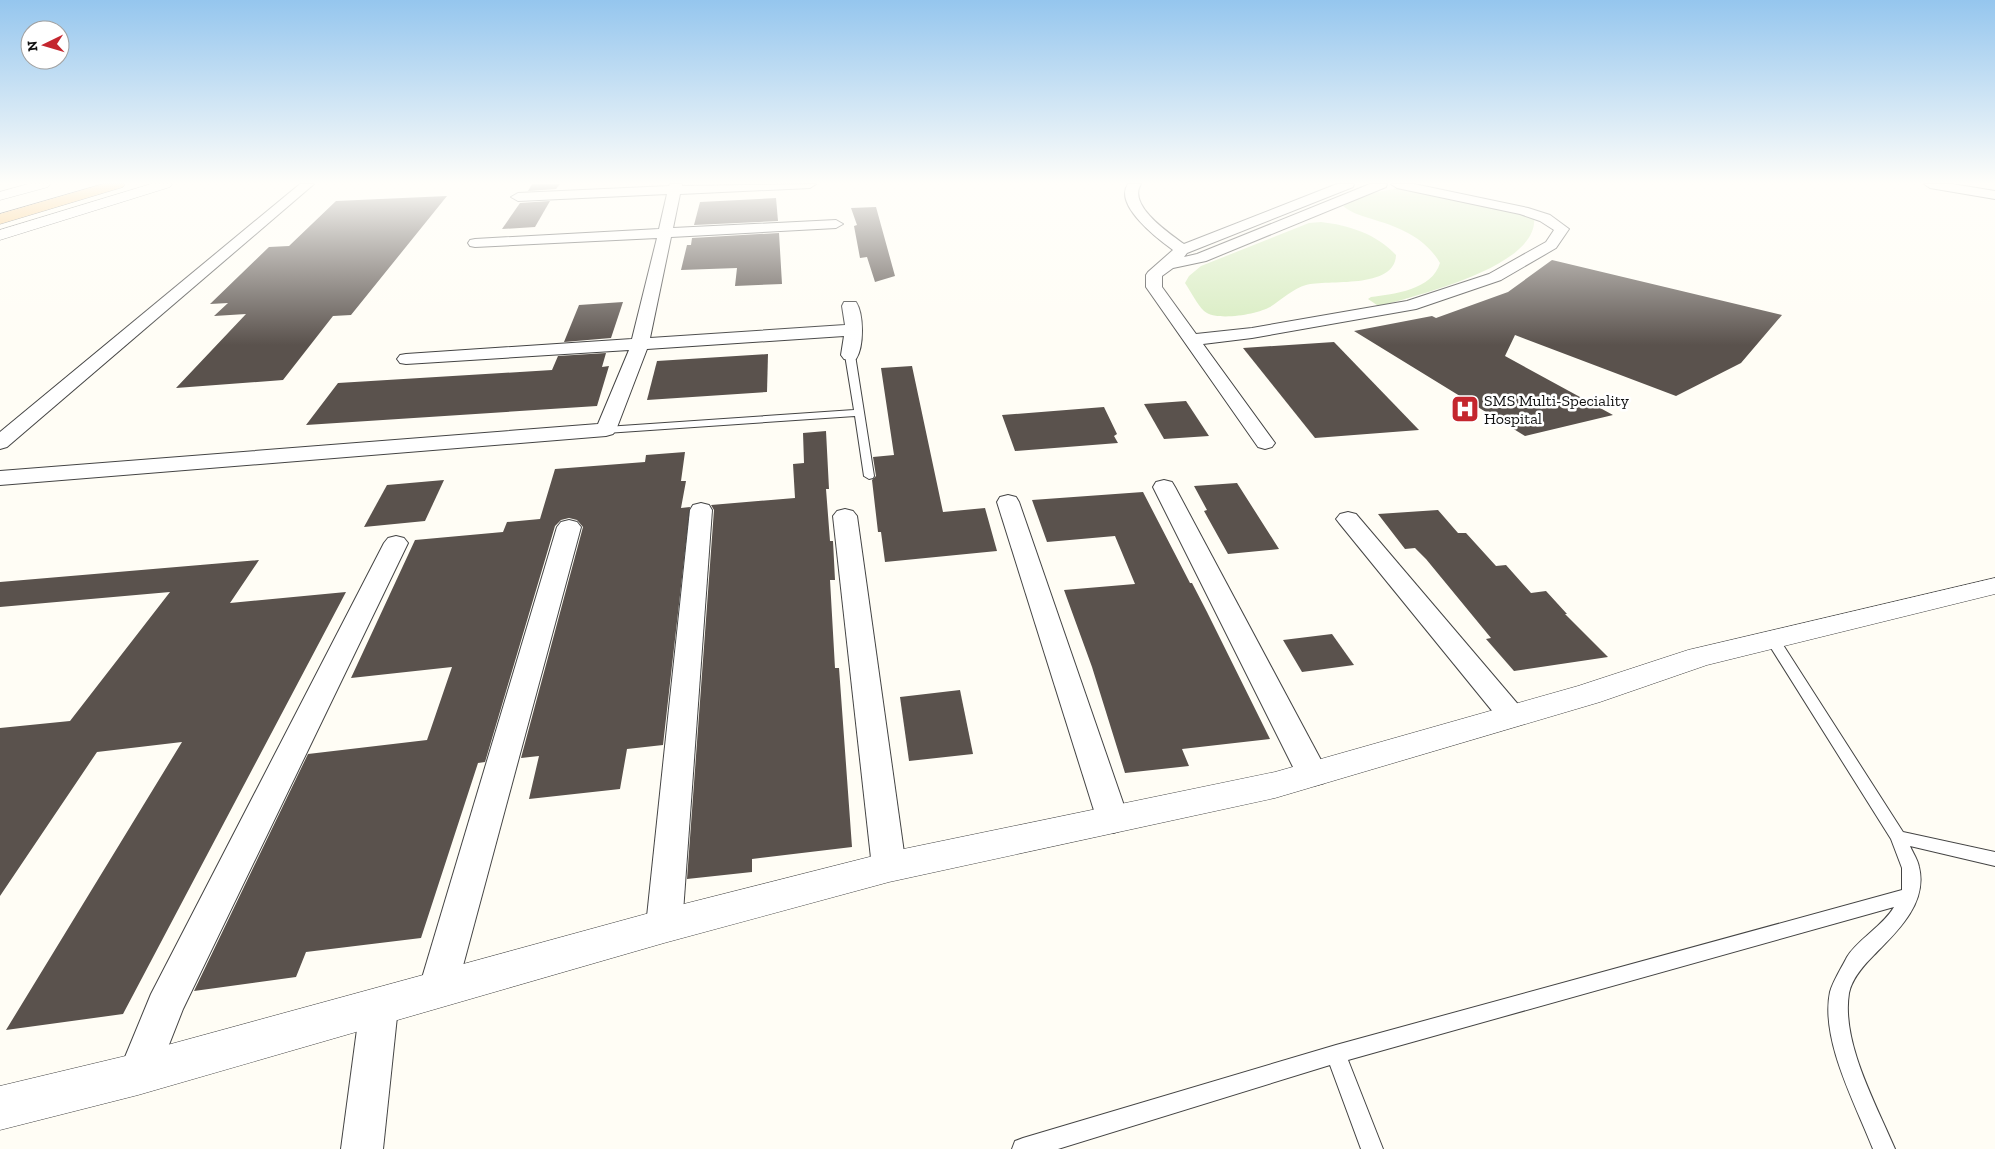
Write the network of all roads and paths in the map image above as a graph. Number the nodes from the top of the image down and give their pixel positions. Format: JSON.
{"nodes":[{"id":1,"x":244,"y":238,"type":"edge"},
{"id":2,"x":577,"y":238,"type":"edge"},
{"id":3,"x":663,"y":238,"type":"edge"},
{"id":4,"x":1166,"y":238,"type":"edge"},
{"id":5,"x":1213,"y":238,"type":"edge"},
{"id":6,"x":1249,"y":238,"type":"edge"},
{"id":7,"x":1556,"y":238,"type":"edge"},
{"id":8,"x":475,"y":243,"type":"dead end"},
{"id":9,"x":1182,"y":250,"type":"junction"},
{"id":10,"x":1168,"y":264,"type":"junction"},
{"id":11,"x":850,"y":306,"type":"dead end"},
{"id":12,"x":854,"y":330,"type":"junction"},
{"id":13,"x":1190,"y":340,"type":"junction"},
{"id":14,"x":640,"y":344,"type":"junction"},
{"id":15,"x":850,"y":355,"type":"joint"},
{"id":16,"x":406,"y":359,"type":"dead end"},
{"id":17,"x":859,"y":414,"type":"junction"},
{"id":18,"x":606,"y":430,"type":"junction"},
{"id":19,"x":0,"y":443,"type":"edge"},
{"id":20,"x":1264,"y":443,"type":"dead end"},
{"id":21,"x":869,"y":476,"type":"dead end"},
{"id":22,"x":0,"y":478,"type":"edge"},
{"id":23,"x":1164,"y":486,"type":"dead end"},
{"id":24,"x":1008,"y":502,"type":"dead end"},
{"id":25,"x":700,"y":510,"type":"dead end"},
{"id":26,"x":845,"y":516,"type":"dead end"},
{"id":27,"x":1348,"y":519,"type":"dead end"},
{"id":28,"x":569,"y":527,"type":"dead end"},
{"id":29,"x":396,"y":543,"type":"dead end"},
{"id":30,"x":1995,"y":586,"type":"edge"},
{"id":31,"x":1773,"y":640,"type":"junction"},
{"id":32,"x":1512,"y":716,"type":"junction"},
{"id":33,"x":1313,"y":775,"type":"junction"},
{"id":34,"x":1113,"y":820,"type":"junction"},
{"id":35,"x":1898,"y":837,"type":"junction"},
{"id":36,"x":1995,"y":859,"type":"edge"},
{"id":37,"x":889,"y":867,"type":"junction"},
{"id":38,"x":1911,"y":895,"type":"junction"},
{"id":39,"x":664,"y":926,"type":"junction"},
{"id":40,"x":438,"y":988,"type":"junction"},
{"id":41,"x":379,"y":1007,"type":"junction"},
{"id":42,"x":1336,"y":1054,"type":"junction"},
{"id":43,"x":138,"y":1074,"type":"junction"},
{"id":44,"x":0,"y":1108,"type":"edge"},
{"id":45,"x":362,"y":1149,"type":"edge"},
{"id":46,"x":1023,"y":1149,"type":"edge"},
{"id":47,"x":1372,"y":1149,"type":"edge"},
{"id":48,"x":1884,"y":1149,"type":"edge"}],
"edges":[{"from":1,"to":19,"type":"street"},
{"from":2,"to":8,"type":"street"},
{"from":3,"to":14,"type":"street"},
{"from":4,"to":9,"type":"street"},
{"from":5,"to":9,"type":"street"},
{"from":6,"to":10,"type":"street"},
{"from":7,"to":13,"type":"street"},
{"from":9,"to":10,"type":"street"},
{"from":10,"to":13,"type":"street"},
{"from":11,"to":12,"type":"street"},
{"from":12,"to":14,"type":"street"},
{"from":12,"to":15,"type":"street"},
{"from":13,"to":20,"type":"street"},
{"from":14,"to":16,"type":"street"},
{"from":14,"to":18,"type":"street"},
{"from":15,"to":17,"type":"lane"},
{"from":17,"to":18,"type":"lane"},
{"from":17,"to":21,"type":"lane"},
{"from":18,"to":22,"type":"street"},
{"from":23,"to":33,"type":"street"},
{"from":24,"to":34,"type":"street"},
{"from":25,"to":39,"type":"street"},
{"from":26,"to":37,"type":"street"},
{"from":27,"to":32,"type":"street"},
{"from":28,"to":40,"type":"street"},
{"from":29,"to":43,"type":"street"},
{"from":30,"to":31,"type":"street"},
{"from":31,"to":32,"type":"street"},
{"from":31,"to":35,"type":"lane"},
{"from":32,"to":33,"type":"street"},
{"from":33,"to":34,"type":"street"},
{"from":34,"to":37,"type":"street"},
{"from":35,"to":36,"type":"lane"},
{"from":35,"to":38,"type":"lane"},
{"from":37,"to":39,"type":"street"},
{"from":38,"to":42,"type":"lane"},
{"from":38,"to":48,"type":"lane"},
{"from":39,"to":40,"type":"street"},
{"from":40,"to":41,"type":"street"},
{"from":41,"to":43,"type":"street"},
{"from":41,"to":45,"type":"street"},
{"from":42,"to":46,"type":"lane"},
{"from":42,"to":47,"type":"lane"},
{"from":43,"to":44,"type":"street"}]}
